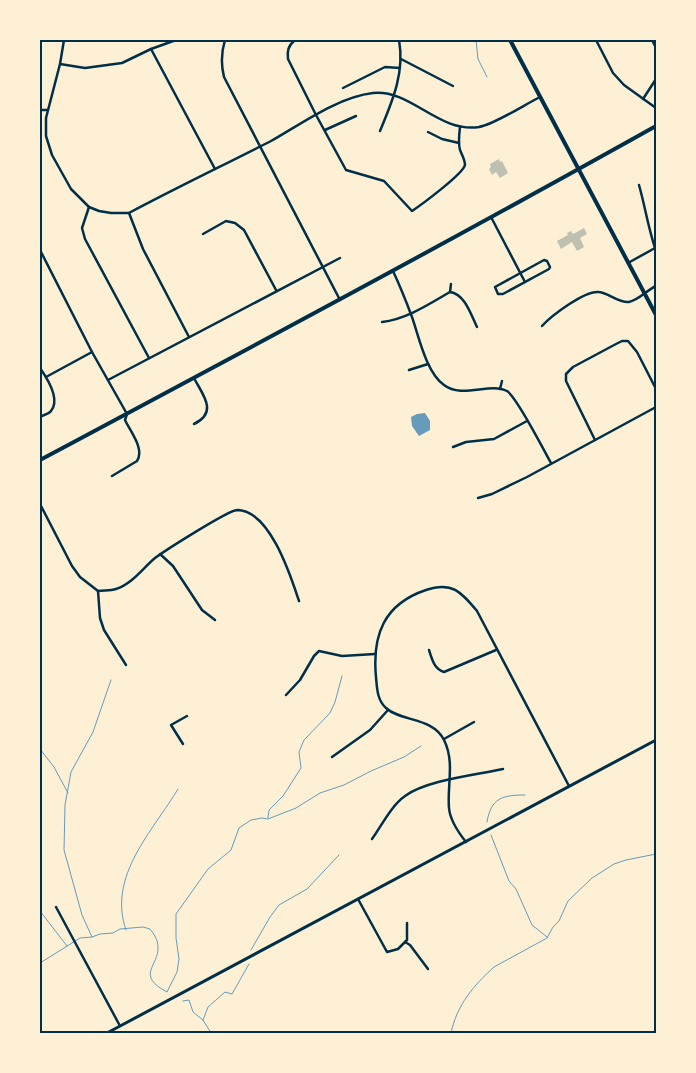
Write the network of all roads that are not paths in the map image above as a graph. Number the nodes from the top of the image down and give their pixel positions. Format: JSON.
{"nodes":[{"id":1,"x":64,"y":40,"type":"edge"},
{"id":2,"x":176,"y":40,"type":"edge"},
{"id":3,"x":225,"y":40,"type":"edge"},
{"id":4,"x":295,"y":40,"type":"edge"},
{"id":5,"x":399,"y":40,"type":"edge"},
{"id":6,"x":510,"y":40,"type":"edge"},
{"id":7,"x":596,"y":40,"type":"edge"},
{"id":8,"x":652,"y":40,"type":"edge"},
{"id":9,"x":656,"y":48,"type":"edge"},
{"id":10,"x":151,"y":49,"type":"junction"},
{"id":11,"x":402,"y":59,"type":"junction"},
{"id":12,"x":60,"y":64,"type":"junction"},
{"id":13,"x":400,"y":68,"type":"junction"},
{"id":14,"x":656,"y":79,"type":"edge"},
{"id":15,"x":453,"y":86,"type":"dead end"},
{"id":16,"x":342,"y":88,"type":"dead end"},
{"id":17,"x":395,"y":96,"type":"junction"},
{"id":18,"x":540,"y":97,"type":"junction"},
{"id":19,"x":643,"y":99,"type":"junction"},
{"id":20,"x":656,"y":108,"type":"edge"},
{"id":21,"x":40,"y":110,"type":"edge"},
{"id":22,"x":47,"y":110,"type":"junction"},
{"id":23,"x":316,"y":115,"type":"junction"},
{"id":24,"x":356,"y":116,"type":"dead end"},
{"id":25,"x":656,"y":126,"type":"edge"},
{"id":26,"x":460,"y":127,"type":"junction"},
{"id":27,"x":325,"y":130,"type":"junction"},
{"id":28,"x":380,"y":131,"type":"dead end"},
{"id":29,"x":428,"y":132,"type":"dead end"},
{"id":30,"x":459,"y":143,"type":"junction"},
{"id":31,"x":258,"y":146,"type":"junction"},
{"id":32,"x":215,"y":169,"type":"junction"},
{"id":33,"x":579,"y":170,"type":"junction"},
{"id":34,"x":639,"y":185,"type":"dead end"},
{"id":35,"x":90,"y":207,"type":"junction"},
{"id":36,"x":129,"y":213,"type":"junction"},
{"id":37,"x":491,"y":217,"type":"junction"},
{"id":38,"x":203,"y":234,"type":"dead end"},
{"id":39,"x":655,"y":248,"type":"edge"},
{"id":40,"x":40,"y":250,"type":"edge"},
{"id":41,"x":340,"y":258,"type":"dead end"},
{"id":42,"x":628,"y":263,"type":"junction"},
{"id":43,"x":322,"y":266,"type":"junction"},
{"id":44,"x":393,"y":270,"type":"junction"},
{"id":45,"x":521,"y":273,"type":"junction"},
{"id":46,"x":525,"y":282,"type":"junction"},
{"id":47,"x":451,"y":284,"type":"dead end"},
{"id":48,"x":656,"y":286,"type":"edge"},
{"id":49,"x":276,"y":290,"type":"junction"},
{"id":50,"x":450,"y":292,"type":"junction"},
{"id":51,"x":644,"y":293,"type":"junction"},
{"id":52,"x":340,"y":300,"type":"junction"},
{"id":53,"x":411,"y":314,"type":"junction"},
{"id":54,"x":656,"y":315,"type":"edge"},
{"id":55,"x":382,"y":322,"type":"dead end"},
{"id":56,"x":542,"y":326,"type":"dead end"},
{"id":57,"x":477,"y":327,"type":"dead end"},
{"id":58,"x":190,"y":337,"type":"junction"},
{"id":59,"x":92,"y":352,"type":"junction"},
{"id":60,"x":149,"y":358,"type":"junction"},
{"id":61,"x":428,"y":364,"type":"junction"},
{"id":62,"x":40,"y":368,"type":"edge"},
{"id":63,"x":409,"y":370,"type":"dead end"},
{"id":64,"x":46,"y":377,"type":"junction"},
{"id":65,"x":194,"y":378,"type":"junction"},
{"id":66,"x":108,"y":380,"type":"junction"},
{"id":67,"x":502,"y":381,"type":"dead end"},
{"id":68,"x":500,"y":388,"type":"junction"},
{"id":69,"x":656,"y":389,"type":"edge"},
{"id":70,"x":656,"y":407,"type":"edge"},
{"id":71,"x":127,"y":414,"type":"junction"},
{"id":72,"x":40,"y":417,"type":"edge"},
{"id":73,"x":527,"y":421,"type":"junction"},
{"id":74,"x":194,"y":424,"type":"dead end"},
{"id":75,"x":595,"y":440,"type":"junction"},
{"id":76,"x":453,"y":447,"type":"dead end"},
{"id":77,"x":40,"y":460,"type":"edge"},
{"id":78,"x":551,"y":463,"type":"junction"},
{"id":79,"x":112,"y":476,"type":"dead end"},
{"id":80,"x":478,"y":498,"type":"dead end"},
{"id":81,"x":40,"y":504,"type":"edge"},
{"id":82,"x":160,"y":554,"type":"junction"},
{"id":83,"x":98,"y":591,"type":"junction"},
{"id":84,"x":298,"y":601,"type":"dead end"},
{"id":85,"x":215,"y":620,"type":"dead end"},
{"id":86,"x":429,"y":650,"type":"dead end"},
{"id":87,"x":496,"y":650,"type":"junction"},
{"id":88,"x":375,"y":654,"type":"junction"},
{"id":89,"x":126,"y":665,"type":"dead end"},
{"id":90,"x":286,"y":695,"type":"dead end"},
{"id":91,"x":388,"y":710,"type":"junction"},
{"id":92,"x":186,"y":716,"type":"dead end"},
{"id":93,"x":474,"y":722,"type":"dead end"},
{"id":94,"x":444,"y":739,"type":"junction"},
{"id":95,"x":656,"y":740,"type":"edge"},
{"id":96,"x":183,"y":744,"type":"dead end"},
{"id":97,"x":332,"y":757,"type":"dead end"},
{"id":98,"x":503,"y":769,"type":"dead end"},
{"id":99,"x":450,"y":780,"type":"junction"},
{"id":100,"x":570,"y":786,"type":"junction"},
{"id":101,"x":372,"y":839,"type":"dead end"},
{"id":102,"x":466,"y":842,"type":"junction"},
{"id":103,"x":358,"y":899,"type":"junction"},
{"id":104,"x":56,"y":907,"type":"dead end"},
{"id":105,"x":407,"y":923,"type":"dead end"},
{"id":106,"x":406,"y":941,"type":"junction"},
{"id":107,"x":428,"y":969,"type":"dead end"},
{"id":108,"x":120,"y":1026,"type":"junction"},
{"id":109,"x":107,"y":1033,"type":"edge"}],
"edges":[{"from":1,"to":12,"type":"street"},
{"from":2,"to":10,"type":"street"},
{"from":3,"to":31,"type":"street"},
{"from":4,"to":23,"type":"street"},
{"from":5,"to":11,"type":"street"},
{"from":6,"to":18,"type":"main road"},
{"from":7,"to":19,"type":"street"},
{"from":8,"to":9,"type":"street"},
{"from":10,"to":12,"type":"street"},
{"from":10,"to":32,"type":"street"},
{"from":11,"to":13,"type":"street"},
{"from":11,"to":15,"type":"street"},
{"from":12,"to":22,"type":"street"},
{"from":13,"to":16,"type":"street"},
{"from":13,"to":17,"type":"street"},
{"from":14,"to":19,"type":"street"},
{"from":17,"to":23,"type":"street"},
{"from":17,"to":26,"type":"street"},
{"from":17,"to":28,"type":"street"},
{"from":18,"to":26,"type":"street"},
{"from":18,"to":33,"type":"main road"},
{"from":19,"to":20,"type":"street"},
{"from":21,"to":22,"type":"street"},
{"from":22,"to":35,"type":"street"},
{"from":23,"to":27,"type":"street"},
{"from":23,"to":31,"type":"street"},
{"from":24,"to":27,"type":"street"},
{"from":25,"to":33,"type":"main road"},
{"from":26,"to":30,"type":"street"},
{"from":27,"to":30,"type":"street"},
{"from":29,"to":30,"type":"street"},
{"from":31,"to":32,"type":"street"},
{"from":31,"to":43,"type":"street"},
{"from":32,"to":36,"type":"street"},
{"from":33,"to":37,"type":"main road"},
{"from":33,"to":42,"type":"main road"},
{"from":34,"to":39,"type":"street"},
{"from":35,"to":36,"type":"street"},
{"from":35,"to":60,"type":"street"},
{"from":36,"to":58,"type":"street"},
{"from":37,"to":44,"type":"main road"},
{"from":37,"to":45,"type":"street"},
{"from":38,"to":49,"type":"street"},
{"from":39,"to":42,"type":"street"},
{"from":40,"to":59,"type":"street"},
{"from":41,"to":43,"type":"street"},
{"from":42,"to":51,"type":"main road"},
{"from":43,"to":49,"type":"street"},
{"from":43,"to":52,"type":"street"},
{"from":44,"to":52,"type":"main road"},
{"from":44,"to":53,"type":"street"},
{"from":45,"to":46,"type":"street"},
{"from":45,"to":46,"type":"street"},
{"from":45,"to":46,"type":"street"},
{"from":47,"to":50,"type":"street"},
{"from":48,"to":51,"type":"street"},
{"from":49,"to":58,"type":"street"},
{"from":50,"to":53,"type":"street"},
{"from":50,"to":57,"type":"street"},
{"from":51,"to":54,"type":"main road"},
{"from":51,"to":56,"type":"street"},
{"from":52,"to":65,"type":"main road"},
{"from":53,"to":55,"type":"street"},
{"from":53,"to":61,"type":"street"},
{"from":58,"to":60,"type":"street"},
{"from":59,"to":64,"type":"street"},
{"from":59,"to":66,"type":"street"},
{"from":60,"to":66,"type":"street"},
{"from":61,"to":63,"type":"street"},
{"from":61,"to":68,"type":"street"},
{"from":62,"to":64,"type":"street"},
{"from":64,"to":72,"type":"street"},
{"from":65,"to":71,"type":"main road"},
{"from":65,"to":74,"type":"street"},
{"from":66,"to":71,"type":"street"},
{"from":67,"to":68,"type":"street"},
{"from":68,"to":73,"type":"street"},
{"from":69,"to":75,"type":"street"},
{"from":70,"to":75,"type":"street"},
{"from":71,"to":77,"type":"main road"},
{"from":71,"to":79,"type":"street"},
{"from":73,"to":76,"type":"street"},
{"from":73,"to":78,"type":"street"},
{"from":75,"to":78,"type":"street"},
{"from":78,"to":80,"type":"street"},
{"from":81,"to":83,"type":"street"},
{"from":82,"to":83,"type":"street"},
{"from":82,"to":84,"type":"street"},
{"from":82,"to":85,"type":"street"},
{"from":83,"to":89,"type":"street"},
{"from":86,"to":87,"type":"street"},
{"from":87,"to":88,"type":"street"},
{"from":87,"to":100,"type":"street"},
{"from":88,"to":90,"type":"street"},
{"from":88,"to":91,"type":"street"},
{"from":91,"to":94,"type":"street"},
{"from":91,"to":97,"type":"street"},
{"from":92,"to":96,"type":"street"},
{"from":93,"to":94,"type":"street"},
{"from":94,"to":99,"type":"street"},
{"from":95,"to":100,"type":"street"},
{"from":98,"to":99,"type":"street"},
{"from":99,"to":101,"type":"street"},
{"from":99,"to":102,"type":"street"},
{"from":100,"to":102,"type":"street"},
{"from":102,"to":103,"type":"street"},
{"from":103,"to":106,"type":"street"},
{"from":103,"to":108,"type":"street"},
{"from":104,"to":108,"type":"street"},
{"from":105,"to":106,"type":"street"},
{"from":106,"to":107,"type":"street"},
{"from":108,"to":109,"type":"street"}]}
